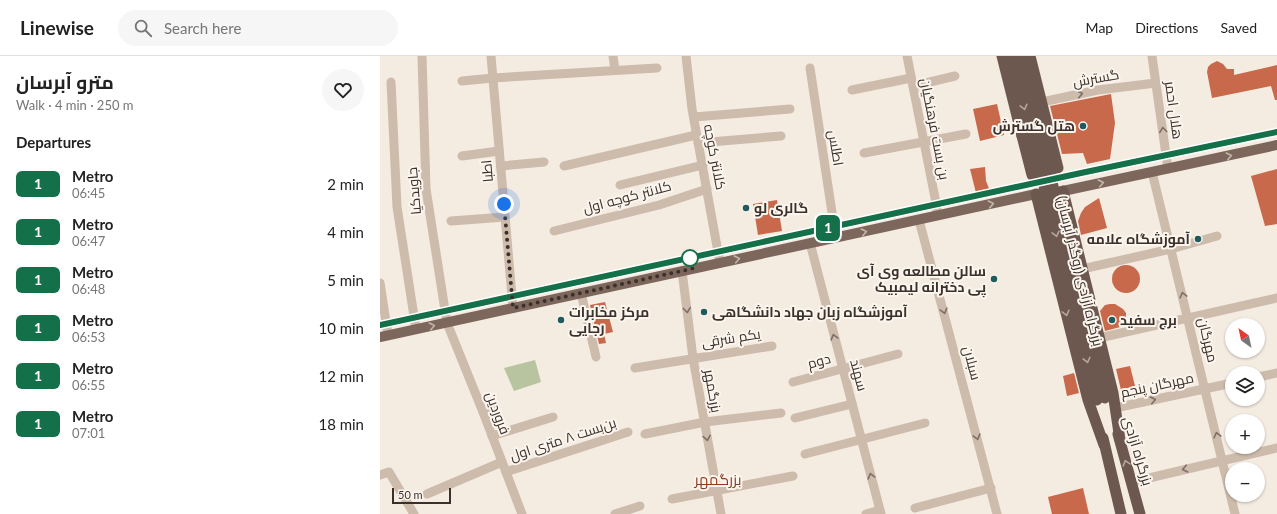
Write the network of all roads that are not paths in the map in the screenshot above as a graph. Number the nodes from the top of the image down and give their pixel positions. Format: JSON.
{"nodes":[{"id":1,"x":422,"y":56,"type":"edge"},
{"id":2,"x":491,"y":56,"type":"edge"},
{"id":3,"x":613,"y":56,"type":"edge"},
{"id":4,"x":686,"y":56,"type":"edge"},
{"id":5,"x":907,"y":56,"type":"edge"},
{"id":6,"x":1002,"y":56,"type":"edge"},
{"id":7,"x":1012,"y":56,"type":"edge"},
{"id":8,"x":1020,"y":56,"type":"edge"},
{"id":9,"x":1030,"y":56,"type":"edge"},
{"id":10,"x":1152,"y":56,"type":"edge"},
{"id":11,"x":657,"y":68,"type":"dead end"},
{"id":12,"x":810,"y":68,"type":"dead end"},
{"id":13,"x":615,"y":70,"type":"junction"},
{"id":14,"x":955,"y":76,"type":"dead end"},
{"id":15,"x":493,"y":78,"type":"junction"},
{"id":16,"x":391,"y":82,"type":"dead end"},
{"id":17,"x":462,"y":82,"type":"dead end"},
{"id":18,"x":912,"y":82,"type":"junction"},
{"id":19,"x":1156,"y":83,"type":"junction"},
{"id":20,"x":852,"y":90,"type":"dead end"},
{"id":21,"x":1042,"y":102,"type":"junction"},
{"id":22,"x":790,"y":109,"type":"dead end"},
{"id":23,"x":694,"y":117,"type":"junction"},
{"id":24,"x":1049,"y":131,"type":"junction"},
{"id":25,"x":966,"y":134,"type":"dead end"},
{"id":26,"x":781,"y":136,"type":"dead end"},
{"id":27,"x":1022,"y":136,"type":"junction"},
{"id":28,"x":697,"y":139,"type":"junction"},
{"id":29,"x":924,"y":142,"type":"junction"},
{"id":30,"x":1277,"y":145,"type":"edge"},
{"id":31,"x":499,"y":151,"type":"junction"},
{"id":32,"x":864,"y":153,"type":"dead end"},
{"id":33,"x":462,"y":156,"type":"dead end"},
{"id":34,"x":544,"y":162,"type":"dead end"},
{"id":35,"x":703,"y":165,"type":"junction"},
{"id":36,"x":501,"y":166,"type":"junction"},
{"id":37,"x":564,"y":166,"type":"dead end"},
{"id":38,"x":1168,"y":169,"type":"junction"},
{"id":39,"x":1152,"y":172,"type":"junction"},
{"id":40,"x":620,"y":185,"type":"dead end"},
{"id":41,"x":707,"y":189,"type":"junction"},
{"id":42,"x":1063,"y":191,"type":"junction"},
{"id":43,"x":1036,"y":194,"type":"junction"},
{"id":44,"x":937,"y":212,"type":"junction"},
{"id":45,"x":505,"y":217,"type":"junction"},
{"id":46,"x":919,"y":220,"type":"junction"},
{"id":47,"x":451,"y":221,"type":"dead end"},
{"id":48,"x":554,"y":231,"type":"dead end"},
{"id":49,"x":835,"y":235,"type":"junction"},
{"id":50,"x":1217,"y":236,"type":"dead end"},
{"id":51,"x":810,"y":243,"type":"junction"},
{"id":52,"x":1171,"y":249,"type":"junction"},
{"id":53,"x":720,"y":263,"type":"junction"},
{"id":54,"x":1082,"y":269,"type":"junction"},
{"id":55,"x":682,"y":271,"type":"junction"},
{"id":56,"x":1086,"y":281,"type":"junction"},
{"id":57,"x":380,"y":283,"type":"edge"},
{"id":58,"x":1060,"y":288,"type":"junction"},
{"id":59,"x":581,"y":293,"type":"junction"},
{"id":60,"x":1277,"y":298,"type":"edge"},
{"id":61,"x":513,"y":308,"type":"junction"},
{"id":62,"x":1189,"y":319,"type":"junction"},
{"id":63,"x":447,"y":322,"type":"junction"},
{"id":64,"x":416,"y":329,"type":"junction"},
{"id":65,"x":384,"y":336,"type":"edge"},
{"id":66,"x":1099,"y":338,"type":"junction"},
{"id":67,"x":772,"y":346,"type":"dead end"},
{"id":68,"x":898,"y":354,"type":"dead end"},
{"id":69,"x":596,"y":357,"type":"dead end"},
{"id":70,"x":693,"y":358,"type":"junction"},
{"id":71,"x":635,"y":368,"type":"dead end"},
{"id":72,"x":843,"y":369,"type":"junction"},
{"id":73,"x":1277,"y":373,"type":"edge"},
{"id":74,"x":1265,"y":376,"type":"edge"},
{"id":75,"x":793,"y":382,"type":"dead end"},
{"id":76,"x":1225,"y":385,"type":"edge"},
{"id":77,"x":1206,"y":389,"type":"junction"},
{"id":78,"x":1101,"y":399,"type":"junction"},
{"id":79,"x":852,"y":404,"type":"junction"},
{"id":80,"x":494,"y":407,"type":"dead end"},
{"id":81,"x":1115,"y":408,"type":"junction"},
{"id":82,"x":483,"y":412,"type":"junction"},
{"id":83,"x":781,"y":413,"type":"dead end"},
{"id":84,"x":554,"y":417,"type":"dead end"},
{"id":85,"x":795,"y":418,"type":"dead end"},
{"id":86,"x":705,"y":422,"type":"junction"},
{"id":87,"x":925,"y":423,"type":"dead end"},
{"id":88,"x":628,"y":432,"type":"dead end"},
{"id":89,"x":645,"y":434,"type":"dead end"},
{"id":90,"x":492,"y":436,"type":"junction"},
{"id":91,"x":862,"y":440,"type":"junction"},
{"id":92,"x":1120,"y":440,"type":"junction"},
{"id":93,"x":1104,"y":445,"type":"junction"},
{"id":94,"x":1277,"y":448,"type":"edge"},
{"id":95,"x":805,"y":454,"type":"dead end"},
{"id":96,"x":1223,"y":461,"type":"junction"},
{"id":97,"x":502,"y":462,"type":"junction"},
{"id":98,"x":506,"y":472,"type":"junction"},
{"id":99,"x":384,"y":473,"type":"edge"},
{"id":100,"x":793,"y":476,"type":"dead end"},
{"id":101,"x":1132,"y":482,"type":"junction"},
{"id":102,"x":990,"y":488,"type":"junction"},
{"id":103,"x":716,"y":491,"type":"junction"},
{"id":104,"x":427,"y":494,"type":"dead end"},
{"id":105,"x":672,"y":499,"type":"dead end"},
{"id":106,"x":640,"y":506,"type":"dead end"},
{"id":107,"x":915,"y":508,"type":"dead end"},
{"id":108,"x":881,"y":512,"type":"edge"},
{"id":109,"x":414,"y":514,"type":"edge"},
{"id":110,"x":522,"y":514,"type":"edge"},
{"id":111,"x":615,"y":514,"type":"edge"},
{"id":112,"x":721,"y":514,"type":"edge"},
{"id":113,"x":866,"y":514,"type":"edge"},
{"id":114,"x":998,"y":514,"type":"edge"},
{"id":115,"x":1121,"y":514,"type":"edge"},
{"id":116,"x":1140,"y":514,"type":"edge"},
{"id":117,"x":1235,"y":514,"type":"edge"}],
"edges":[{"from":1,"to":63,"type":"street","name":"جاویدکیا"},
{"from":2,"to":15,"type":"street","name":"اطبا"},
{"from":3,"to":13,"type":"street"},
{"from":4,"to":23,"type":"street","name":"کلانتر کوچه"},
{"from":5,"to":18,"type":"street","name":"بن بست فرهنگیان"},
{"from":6,"to":27,"type":"highway"},
{"from":7,"to":78,"type":"highway","name":"بزرگراه آزادی (روگذر آبرسان)","one_way":true,"bridge":true},
{"from":8,"to":78,"type":"highway","name":"بزرگراه آزادی (روگذر آبرسان)","bridge":true},
{"from":9,"to":21,"type":"highway"},
{"from":10,"to":19,"type":"street","name":"هلال احمر"},
{"from":11,"to":13,"type":"street"},
{"from":12,"to":49,"type":"street","name":"اطلس"},
{"from":13,"to":15,"type":"street"},
{"from":14,"to":18,"type":"street"},
{"from":15,"to":17,"type":"street"},
{"from":15,"to":31,"type":"street","name":"اطبا"},
{"from":16,"to":64,"type":"street"},
{"from":18,"to":20,"type":"street"},
{"from":18,"to":29,"type":"street","name":"بن بست فرهنگیان"},
{"from":21,"to":19,"type":"street","name":"گسترش","one_way":true},
{"from":38,"to":19,"type":"street","name":"هلال احمر","one_way":true},
{"from":21,"to":24,"type":"highway"},
{"from":22,"to":23,"type":"street"},
{"from":23,"to":28,"type":"street","name":"کلانتر کوچه"},
{"from":24,"to":27,"type":"highway"},
{"from":24,"to":27,"type":"highway"},
{"from":25,"to":29,"type":"street"},
{"from":26,"to":28,"type":"street"},
{"from":28,"to":35,"type":"street","name":"کلانتر کوچه"},
{"from":28,"to":37,"type":"street"},
{"from":29,"to":32,"type":"street"},
{"from":29,"to":44,"type":"street","name":"بن بست فرهنگیان"},
{"from":38,"to":30,"type":"main road","one_way":true},
{"from":31,"to":33,"type":"street"},
{"from":31,"to":36,"type":"street","name":"اطبا"},
{"from":34,"to":36,"type":"street"},
{"from":35,"to":40,"type":"street"},
{"from":35,"to":41,"type":"street","name":"کلانتر کوچه"},
{"from":36,"to":45,"type":"street","name":"اطبا"},
{"from":38,"to":39,"type":"main road"},
{"from":42,"to":39,"type":"main road","one_way":true},
{"from":39,"to":52,"type":"street","name":"مهرگان"},
{"from":41,"to":48,"type":"street","name":"کلانتر کوچه اول"},
{"from":41,"to":53,"type":"street","name":"کلانتر کوچه"},
{"from":42,"to":43,"type":"main road"},
{"from":42,"to":54,"type":"highway"},
{"from":44,"to":43,"type":"main road","one_way":true},
{"from":43,"to":58,"type":"highway"},
{"from":44,"to":46,"type":"main road"},
{"from":45,"to":47,"type":"street"},
{"from":45,"to":61,"type":"street","name":"اطبا"},
{"from":49,"to":46,"type":"main road","one_way":true},
{"from":46,"to":102,"type":"street","name":"سبلان","one_way":true},
{"from":49,"to":51,"type":"main road"},
{"from":50,"to":52,"type":"street"},
{"from":53,"to":51,"type":"main road","one_way":true},
{"from":72,"to":51,"type":"street","name":"سهند","one_way":true},
{"from":52,"to":54,"type":"street"},
{"from":62,"to":52,"type":"street","name":"مهرگان","one_way":true},
{"from":53,"to":55,"type":"main road"},
{"from":54,"to":56,"type":"highway"},
{"from":55,"to":59,"type":"main road"},
{"from":55,"to":70,"type":"street","name":"بزرگمهر","one_way":true},
{"from":56,"to":58,"type":"highway"},
{"from":56,"to":66,"type":"highway"},
{"from":57,"to":65,"type":"street"},
{"from":58,"to":93,"type":"highway","one_way":true},
{"from":59,"to":61,"type":"main road"},
{"from":59,"to":69,"type":"street"},
{"from":60,"to":62,"type":"street"},
{"from":61,"to":63,"type":"main road"},
{"from":62,"to":66,"type":"street"},
{"from":62,"to":77,"type":"street","name":"مهرگان"},
{"from":64,"to":63,"type":"main road","one_way":true},
{"from":63,"to":82,"type":"street","name":"فروردین"},
{"from":64,"to":65,"type":"main road"},
{"from":66,"to":81,"type":"highway"},
{"from":67,"to":70,"type":"street","name":"یکم شرقی"},
{"from":68,"to":72,"type":"street","name":"دوم"},
{"from":70,"to":71,"type":"street","name":"یکم شرقی"},
{"from":70,"to":86,"type":"street","name":"بزرگمهر"},
{"from":72,"to":75,"type":"street","name":"دوم"},
{"from":72,"to":79,"type":"street","name":"سهند"},
{"from":73,"to":74,"type":"street"},
{"from":76,"to":77,"type":"street","name":"مهرگان پنجم"},
{"from":81,"to":77,"type":"street","name":"مهرگان پنجم","one_way":true},
{"from":96,"to":77,"type":"street","name":"مهرگان","one_way":true},
{"from":78,"to":92,"type":"highway","name":"بزرگراه آزادی"},
{"from":78,"to":93,"type":"highway","name":"بزرگراه آزادی"},
{"from":79,"to":85,"type":"street"},
{"from":79,"to":91,"type":"street","name":"سهند"},
{"from":80,"to":82,"type":"street"},
{"from":81,"to":92,"type":"highway"},
{"from":82,"to":90,"type":"street","name":"فروردین"},
{"from":83,"to":86,"type":"street"},
{"from":84,"to":90,"type":"street"},
{"from":86,"to":89,"type":"street"},
{"from":86,"to":103,"type":"street","name":"بزرگمهر","one_way":true},
{"from":87,"to":91,"type":"street"},
{"from":88,"to":98,"type":"street","name":"بن‌بست ۸ متری اول"},
{"from":90,"to":97,"type":"street","name":"فروردین"},
{"from":91,"to":95,"type":"street"},
{"from":108,"to":91,"type":"street","name":"سهند","one_way":true},
{"from":101,"to":92,"type":"highway","name":"بزرگراه آزادی","one_way":true},
{"from":93,"to":115,"type":"highway","name":"بزرگراه آزادی"},
{"from":94,"to":96,"type":"street"},
{"from":96,"to":101,"type":"street","one_way":true},
{"from":96,"to":117,"type":"street","name":"مهرگان"},
{"from":97,"to":98,"type":"street","name":"فروردین"},
{"from":97,"to":104,"type":"street"},
{"from":98,"to":110,"type":"street","name":"فروردین"},
{"from":99,"to":109,"type":"street"},
{"from":100,"to":103,"type":"street"},
{"from":101,"to":116,"type":"highway","name":"بزرگراه آزادی"},
{"from":102,"to":107,"type":"street"},
{"from":102,"to":114,"type":"street","name":"سبلان"},
{"from":103,"to":105,"type":"street"},
{"from":103,"to":112,"type":"street","name":"بزرگمهر"},
{"from":106,"to":111,"type":"street"},
{"from":108,"to":113,"type":"street"}]}
